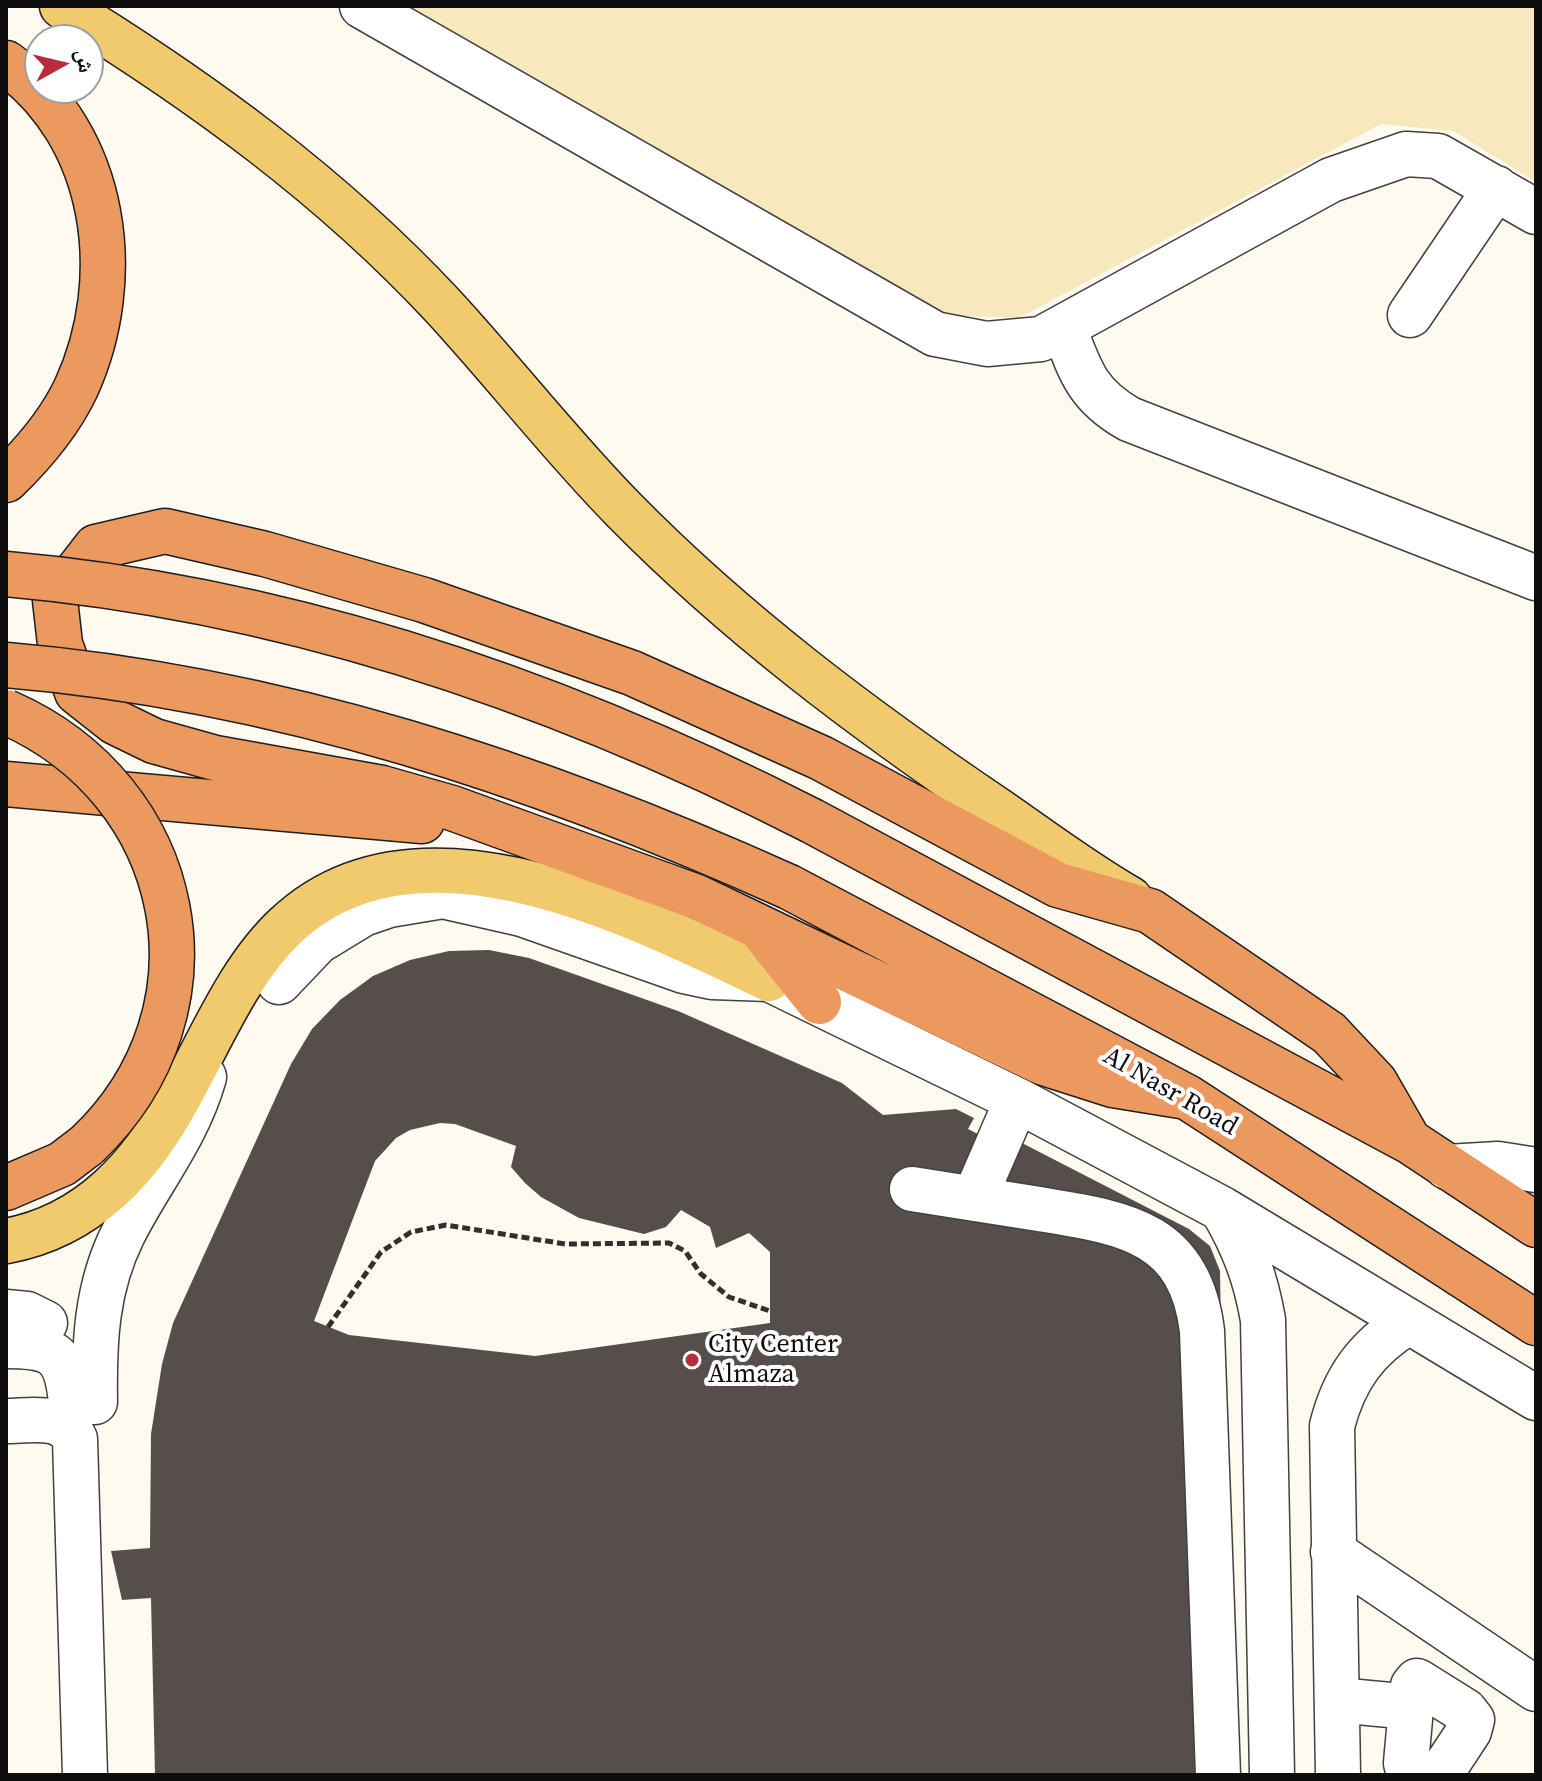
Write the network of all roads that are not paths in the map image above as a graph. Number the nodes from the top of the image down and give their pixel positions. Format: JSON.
{"nodes":[{"id":1,"x":62,"y":6,"type":"edge"},
{"id":2,"x":362,"y":6,"type":"edge"},
{"id":3,"x":6,"y":63,"type":"edge"},
{"id":4,"x":1496,"y":188,"type":"junction"},
{"id":5,"x":1536,"y":212,"type":"edge"},
{"id":6,"x":1410,"y":315,"type":"dead end"},
{"id":7,"x":1064,"y":328,"type":"junction"},
{"id":8,"x":6,"y":480,"type":"edge"},
{"id":9,"x":6,"y":574,"type":"edge"},
{"id":10,"x":1536,"y":578,"type":"edge"},
{"id":11,"x":6,"y":665,"type":"edge"},
{"id":12,"x":6,"y":712,"type":"edge"},
{"id":13,"x":6,"y":784,"type":"edge"},
{"id":14,"x":521,"y":833,"type":"junction"},
{"id":15,"x":1150,"y":911,"type":"junction"},
{"id":16,"x":757,"y":924,"type":"junction"},
{"id":17,"x":769,"y":979,"type":"junction"},
{"id":18,"x":279,"y":982,"type":"dead end"},
{"id":19,"x":819,"y":1002,"type":"junction"},
{"id":20,"x":216,"y":1031,"type":"junction"},
{"id":21,"x":1187,"y":1097,"type":"junction"},
{"id":22,"x":1017,"y":1100,"type":"junction"},
{"id":23,"x":1409,"y":1141,"type":"junction"},
{"id":24,"x":1447,"y":1167,"type":"junction"},
{"id":25,"x":1536,"y":1170,"type":"edge"},
{"id":26,"x":6,"y":1188,"type":"edge"},
{"id":27,"x":912,"y":1189,"type":"dead end"},
{"id":28,"x":974,"y":1199,"type":"junction"},
{"id":29,"x":1222,"y":1209,"type":"junction"},
{"id":30,"x":1536,"y":1225,"type":"edge"},
{"id":31,"x":6,"y":1241,"type":"edge"},
{"id":32,"x":1407,"y":1323,"type":"junction"},
{"id":33,"x":1536,"y":1323,"type":"edge"},
{"id":34,"x":6,"y":1346,"type":"edge"},
{"id":35,"x":1536,"y":1398,"type":"edge"},
{"id":36,"x":6,"y":1421,"type":"edge"},
{"id":37,"x":1333,"y":1552,"type":"junction"},
{"id":38,"x":1214,"y":1620,"type":"junction"},
{"id":39,"x":1268,"y":1620,"type":"junction"},
{"id":40,"x":1335,"y":1644,"type":"junction"},
{"id":41,"x":1536,"y":1689,"type":"edge"},
{"id":42,"x":1337,"y":1700,"type":"junction"},
{"id":43,"x":1411,"y":1707,"type":"junction"},
{"id":44,"x":85,"y":1775,"type":"edge"},
{"id":45,"x":1218,"y":1775,"type":"edge"},
{"id":46,"x":1272,"y":1775,"type":"edge"},
{"id":47,"x":1338,"y":1775,"type":"edge"},
{"id":48,"x":1409,"y":1775,"type":"edge"},
{"id":49,"x":1440,"y":1775,"type":"edge"}],
"edges":[{"from":1,"to":15,"type":"main road"},
{"from":2,"to":7,"type":"street"},
{"from":3,"to":8,"type":"highway"},
{"from":4,"to":5,"type":"street"},
{"from":4,"to":6,"type":"street"},
{"from":4,"to":7,"type":"street"},
{"from":7,"to":10,"type":"street"},
{"from":9,"to":23,"type":"highway","bridge":true},
{"from":11,"to":21,"type":"highway","name":"Al Nasr Road","bridge":true},
{"from":12,"to":26,"type":"highway","bridge":true},
{"from":13,"to":14,"type":"highway"},
{"from":14,"to":15,"type":"highway"},
{"from":14,"to":16,"type":"highway"},
{"from":15,"to":23,"type":"highway"},
{"from":16,"to":19,"type":"highway"},
{"from":16,"to":21,"type":"highway"},
{"from":17,"to":18,"type":"street"},
{"from":17,"to":19,"type":"street"},
{"from":17,"to":20,"type":"main road"},
{"from":19,"to":22,"type":"street"},
{"from":20,"to":31,"type":"main road"},
{"from":20,"to":34,"type":"street"},
{"from":21,"to":33,"type":"highway","name":"Al Nasr Road"},
{"from":22,"to":28,"type":"street"},
{"from":22,"to":29,"type":"street"},
{"from":23,"to":24,"type":"highway"},
{"from":24,"to":25,"type":"street"},
{"from":24,"to":30,"type":"highway"},
{"from":27,"to":28,"type":"street"},
{"from":28,"to":38,"type":"street"},
{"from":29,"to":32,"type":"street"},
{"from":29,"to":39,"type":"street"},
{"from":32,"to":35,"type":"street"},
{"from":32,"to":37,"type":"street"},
{"from":36,"to":44,"type":"street"},
{"from":37,"to":40,"type":"street"},
{"from":37,"to":41,"type":"street"},
{"from":38,"to":39,"type":"street"},
{"from":38,"to":45,"type":"street"},
{"from":39,"to":40,"type":"street"},
{"from":39,"to":46,"type":"street"},
{"from":40,"to":42,"type":"street"},
{"from":42,"to":43,"type":"street"},
{"from":42,"to":47,"type":"street"},
{"from":43,"to":48,"type":"street"},
{"from":43,"to":49,"type":"street"}]}
